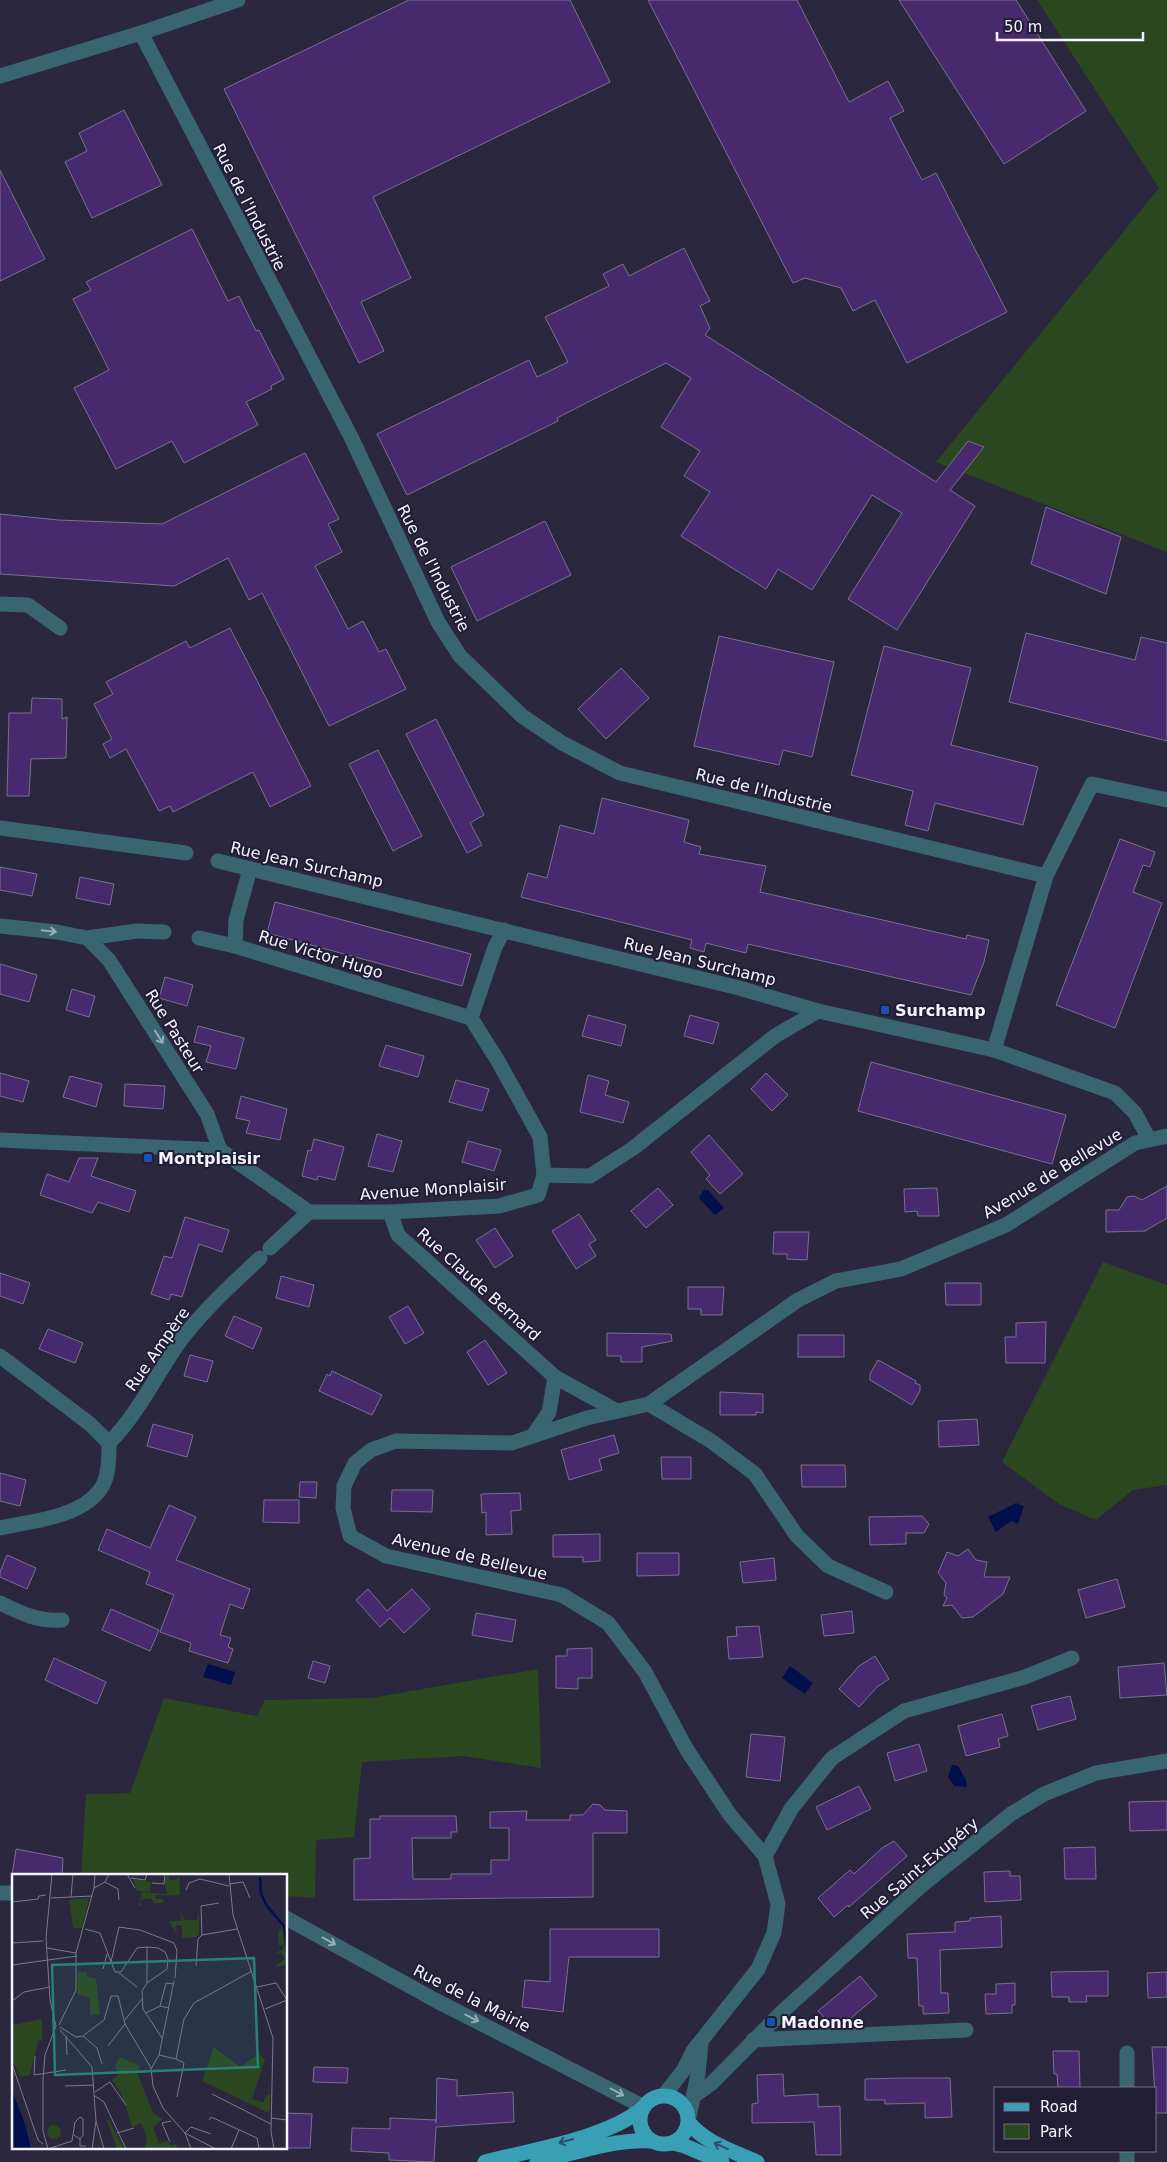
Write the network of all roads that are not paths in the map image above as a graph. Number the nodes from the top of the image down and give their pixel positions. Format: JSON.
{"nodes":[{"id":1,"x":238,"y":0,"type":"edge"},
{"id":2,"x":141,"y":33,"type":"junction"},
{"id":3,"x":0,"y":76,"type":"edge"},
{"id":4,"x":0,"y":604,"type":"edge"},
{"id":5,"x":60,"y":628,"type":"dead end"},
{"id":6,"x":1167,"y":800,"type":"edge"},
{"id":7,"x":0,"y":828,"type":"edge"},
{"id":8,"x":186,"y":853,"type":"dead end"},
{"id":9,"x":218,"y":861,"type":"dead end"},
{"id":10,"x":250,"y":869,"type":"junction"},
{"id":11,"x":1046,"y":876,"type":"junction"},
{"id":12,"x":0,"y":926,"type":"edge"},
{"id":13,"x":504,"y":930,"type":"junction"},
{"id":14,"x":164,"y":932,"type":"dead end"},
{"id":15,"x":87,"y":938,"type":"junction"},
{"id":16,"x":199,"y":938,"type":"dead end"},
{"id":17,"x":235,"y":946,"type":"junction"},
{"id":18,"x":818,"y":1010,"type":"junction"},
{"id":19,"x":471,"y":1018,"type":"junction"},
{"id":20,"x":994,"y":1050,"type":"junction"},
{"id":21,"x":1167,"y":1136,"type":"edge"},
{"id":22,"x":0,"y":1140,"type":"edge"},
{"id":23,"x":1149,"y":1140,"type":"junction"},
{"id":24,"x":220,"y":1150,"type":"junction"},
{"id":25,"x":544,"y":1175,"type":"junction"},
{"id":26,"x":310,"y":1212,"type":"junction"},
{"id":27,"x":390,"y":1212,"type":"junction"},
{"id":28,"x":0,"y":1356,"type":"edge"},
{"id":29,"x":554,"y":1377,"type":"junction"},
{"id":30,"x":649,"y":1404,"type":"junction"},
{"id":31,"x":617,"y":1411,"type":"junction"},
{"id":32,"x":533,"y":1436,"type":"junction"},
{"id":33,"x":109,"y":1443,"type":"junction"},
{"id":34,"x":0,"y":1528,"type":"edge"},
{"id":35,"x":886,"y":1592,"type":"dead end"},
{"id":36,"x":0,"y":1603,"type":"edge"},
{"id":37,"x":62,"y":1620,"type":"dead end"},
{"id":38,"x":1072,"y":1658,"type":"dead end"},
{"id":39,"x":1167,"y":1761,"type":"edge"},
{"id":40,"x":765,"y":1856,"type":"junction"},
{"id":41,"x":288,"y":1919,"type":"edge"},
{"id":42,"x":966,"y":2030,"type":"dead end"},
{"id":43,"x":753,"y":2040,"type":"junction"},
{"id":44,"x":701,"y":2041,"type":"junction"},
{"id":45,"x":1126,"y":2053,"type":"dead end"},
{"id":46,"x":729,"y":2064,"type":"junction"},
{"id":47,"x":698,"y":2074,"type":"junction"},
{"id":48,"x":676,"y":2081,"type":"junction"},
{"id":49,"x":1127,"y":2087,"type":"edge"},
{"id":50,"x":664,"y":2095,"type":"junction"},
{"id":51,"x":694,"y":2096,"type":"junction"},
{"id":52,"x":643,"y":2108,"type":"junction"},
{"id":53,"x":689,"y":2120,"type":"junction"},
{"id":54,"x":652,"y":2141,"type":"junction"},
{"id":55,"x":673,"y":2143,"type":"junction"},
{"id":56,"x":485,"y":2162,"type":"edge"},
{"id":57,"x":538,"y":2162,"type":"edge"},
{"id":58,"x":722,"y":2162,"type":"edge"},
{"id":59,"x":758,"y":2162,"type":"edge"}],
"edges":[{"from":1,"to":2,"type":"street"},
{"from":2,"to":3,"type":"street"},
{"from":2,"to":11,"type":"street","name":"Rue de l'Industrie"},
{"from":4,"to":5,"type":"street"},
{"from":6,"to":11,"type":"street"},
{"from":7,"to":8,"type":"street"},
{"from":9,"to":10,"type":"street","name":"Rue Jean Surchamp"},
{"from":10,"to":13,"type":"street","name":"Rue Jean Surchamp"},
{"from":10,"to":17,"type":"street","name":"Rue Victor Hugo"},
{"from":11,"to":20,"type":"street"},
{"from":12,"to":15,"type":"street","one_way":true},
{"from":13,"to":18,"type":"street","name":"Rue Jean Surchamp"},
{"from":13,"to":19,"type":"street"},
{"from":14,"to":15,"type":"street"},
{"from":15,"to":24,"type":"street","name":"Rue Pasteur","one_way":true},
{"from":16,"to":17,"type":"street"},
{"from":17,"to":19,"type":"street","name":"Rue Victor Hugo"},
{"from":18,"to":20,"type":"street","name":"Rue Jean Surchamp"},
{"from":18,"to":25,"type":"street"},
{"from":19,"to":25,"type":"street"},
{"from":20,"to":23,"type":"street","name":"Rue Jean Surchamp"},
{"from":21,"to":23,"type":"street","name":"Avenue de Bellevue"},
{"from":22,"to":24,"type":"street"},
{"from":23,"to":30,"type":"street","name":"Avenue de Bellevue"},
{"from":24,"to":26,"type":"street"},
{"from":25,"to":27,"type":"street","name":"Avenue Monplaisir"},
{"from":26,"to":27,"type":"street","name":"Avenue Monplaisir"},
{"from":26,"to":33,"type":"street","name":"Rue Ampère"},
{"from":27,"to":29,"type":"street","name":"Rue Claude Bernard"},
{"from":28,"to":33,"type":"street"},
{"from":29,"to":31,"type":"street","name":"Rue Claude Bernard"},
{"from":29,"to":32,"type":"street"},
{"from":30,"to":31,"type":"street","name":"Avenue de Bellevue"},
{"from":30,"to":35,"type":"street"},
{"from":31,"to":32,"type":"street","name":"Avenue de Bellevue"},
{"from":32,"to":40,"type":"street","name":"Avenue de Bellevue"},
{"from":33,"to":34,"type":"street"},
{"from":36,"to":37,"type":"street"},
{"from":38,"to":40,"type":"street"},
{"from":39,"to":43,"type":"street","name":"Rue Saint-Exupéry"},
{"from":40,"to":44,"type":"street","name":"Avenue de Bellevue"},
{"from":41,"to":52,"type":"street","name":"Rue de la Mairie","one_way":true},
{"from":42,"to":43,"type":"street"},
{"from":43,"to":46,"type":"street","name":"Rue Saint-Exupéry"},
{"from":44,"to":47,"type":"street"},
{"from":44,"to":48,"type":"street","name":"Avenue de Bellevue"},
{"from":45,"to":49,"type":"street"},
{"from":46,"to":47,"type":"street","name":"Rue Saint-Exupéry"},
{"from":46,"to":51,"type":"street","name":"Rue Saint-Exupéry"},
{"from":47,"to":48,"type":"street","name":"Rue Saint-Exupéry"},
{"from":47,"to":51,"type":"street"},
{"from":48,"to":50,"type":"street","name":"Avenue de Bellevue"},
{"from":50,"to":52,"type":"main road"},
{"from":50,"to":53,"type":"main road"},
{"from":51,"to":53,"type":"street"},
{"from":52,"to":54,"type":"main road"},
{"from":52,"to":56,"type":"main road","one_way":true},
{"from":53,"to":55,"type":"main road"},
{"from":59,"to":53,"type":"main road","one_way":true},
{"from":54,"to":55,"type":"main road"},
{"from":54,"to":57,"type":"main road"},
{"from":55,"to":58,"type":"main road"}]}
